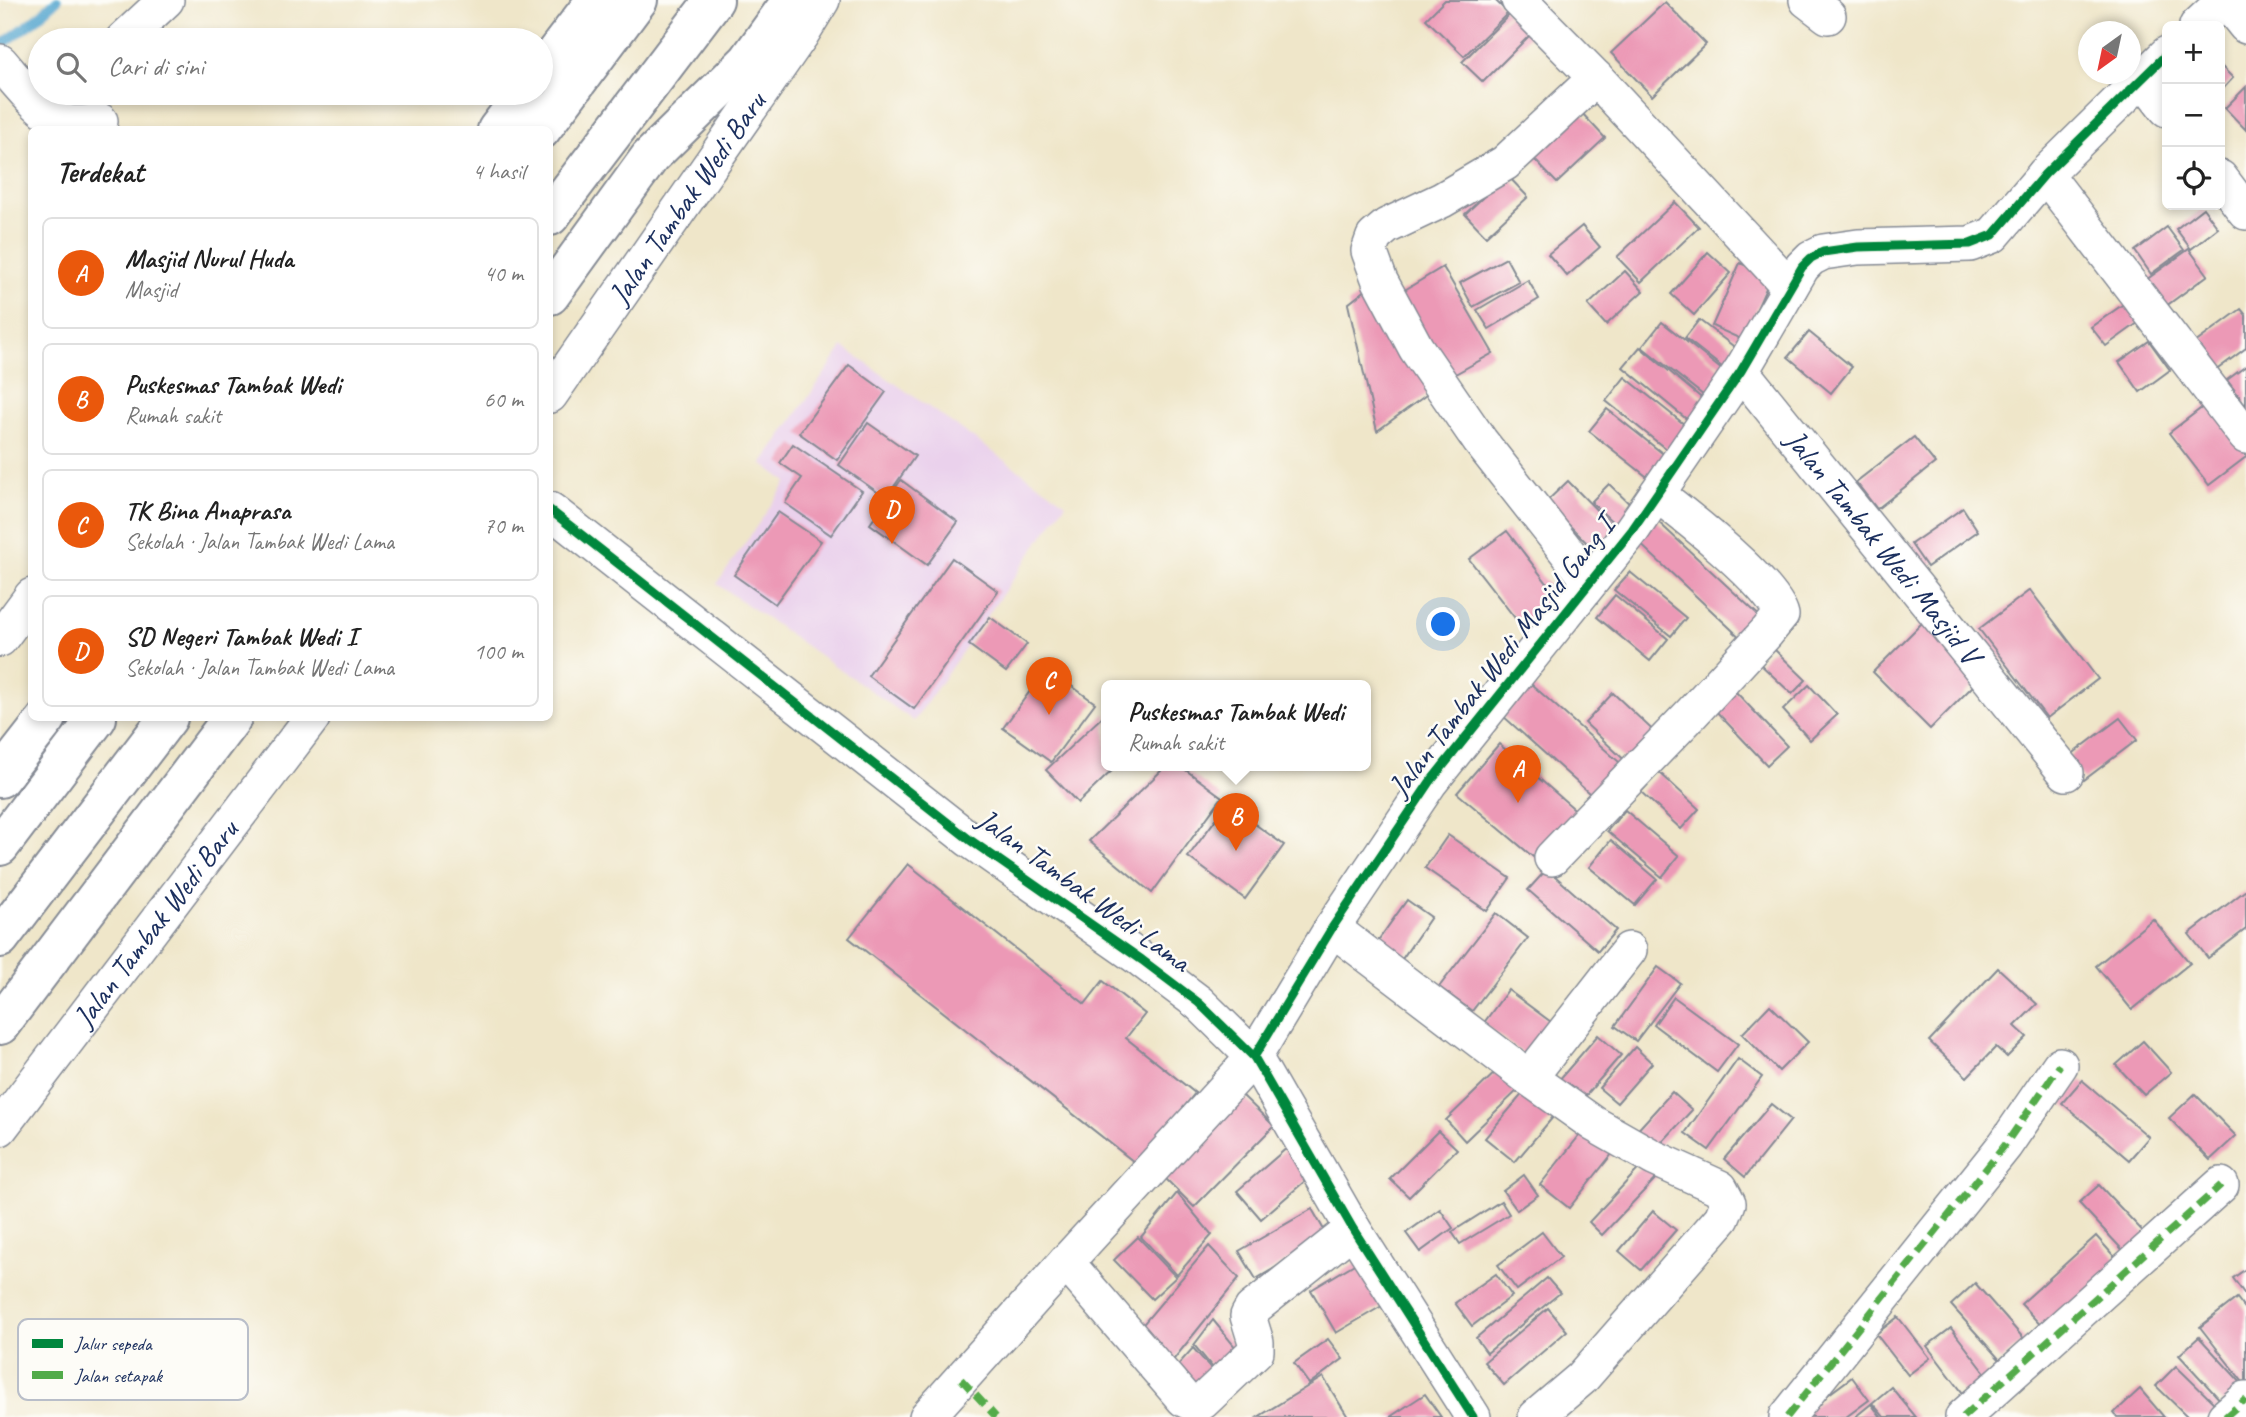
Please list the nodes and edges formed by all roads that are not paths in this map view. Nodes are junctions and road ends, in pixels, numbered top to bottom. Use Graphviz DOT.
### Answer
graph roads {
  1 [pos="166,0"];
  2 [pos="596,0"];
  3 [pos="638,0"];
  4 [pos="714,0"];
  5 [pos="792,0"];
  6 [pos="822,0"];
  7 [pos="2225,0"];
  8 [pos="1540,8"];
  9 [pos="2202,21"];
  10 [pos="2246,26"];
  11 [pos="136,28"];
  12 [pos="553,56"];
  13 [pos="2162,59"];
  14 [pos="10,73"];
  15 [pos="1596,78"];
  16 [pos="2143,78"];
  17 [pos="28,93"];
  18 [pos="2162,103"];
  19 [pos="39,105"];
  20 [pos="516,105"];
  21 [pos="100,115"];
  22 [pos="500,126"];
  23 [pos="544,126"];
  24 [pos="2045,174"];
  25 [pos="2225,185"];
  26 [pos="553,212"];
  27 [pos="2246,212"];
  28 [pos="1790,288"];
  29 [pos="553,291"];
  30 [pos="1741,371"];
  31 [pos="553,391"];
  32 [pos="2246,436"];
  33 [pos="1657,494"];
  34 [pos="553,512"];
  35 [pos="1590,581"];
  36 [pos="28,601"];
  37 [pos="0,639"];
  38 [pos="45,721"];
  39 [pos="95,721"];
  40 [pos="166,721"];
  41 [pos="230,721"];
  42 [pos="310,721"];
  43 [pos="2066,773"];
  44 [pos="0,778"];
  45 [pos="0,846"];
  46 [pos="1552,858"];
  47 [pos="1332,928"];
  48 [pos="0,938"];
  49 [pos="1629,950"];
  50 [pos="0,1025"];
  51 [pos="1254,1057"];
  52 [pos="2060,1065"];
  53 [pos="1529,1079"];
  54 [pos="0,1128"];
  55 [pos="2221,1185"];
  56 [pos="1353,1229"];
  57 [pos="1066,1262"];
  58 [pos="2246,1399"];
  59 [pos="927,1417"];
  60 [pos="1473,1417"];
  61 [pos="1536,1417"];
  62 [pos="1787,1417"];
  63 [pos="1963,1417"];
  64 [pos="2225,1417"];
  1 -- 11 [label="street"];
  2 -- 12 [label="main road"];
  3 -- 23 [label="main road"];
  4 -- 26 [label="main road"];
  5 -- 29 [label="main road"];
  6 -- 31 [label="street, Jalan Tambak Wedi Baru"];
  7 -- 9 [label="street"];
  7 -- 10 [label="street"];
  8 -- 15 [label="street"];
  13 -- 16 [label="street, Jalan Tambak Wedi Masjid Gang I"];
  14 -- 17 [label="street"];
  15 -- 28 [label="street"];
  15 -- 35 [label="street"];
  16 -- 18 [label="street"];
  16 -- 24 [label="street, Jalan Tambak Wedi Masjid Gang I"];
  19 -- 21 [label="street"];
  20 -- 22 [label="main road"];
  24 -- 28 [label="street, Jalan Tambak Wedi Masjid Gang I"];
  24 -- 32 [label="street"];
  25 -- 27 [label="street"];
  28 -- 30 [label="street, Jalan Tambak Wedi Masjid Gang I"];
  30 -- 33 [label="street, Jalan Tambak Wedi Masjid Gang I"];
  30 -- 43 [label="street, Jalan Tambak Wedi Masjid V"];
  33 -- 35 [label="street, Jalan Tambak Wedi Masjid Gang I"];
  33 -- 46 [label="street"];
  34 -- 51 [label="street, Jalan Tambak Wedi Lama"];
  35 -- 47 [label="street, Jalan Tambak Wedi Masjid Gang I"];
  36 -- 37 [label="street"];
  38 -- 44 [label="main road"];
  39 -- 45 [label="main road"];
  40 -- 48 [label="main road"];
  41 -- 50 [label="main road"];
  42 -- 54 [label="street, Jalan Tambak Wedi Baru"];
  47 -- 51 [label="street, Jalan Tambak Wedi Masjid Gang I"];
  47 -- 53 [label="street"];
  49 -- 53 [label="street"];
  51 -- 56 [label="street, Jalan Tambak Wedi Lama"];
  51 -- 57 [label="street, Jalan Tambak Wedi Masjid Gang I"];
  52 -- 62 [label="street"];
  53 -- 61 [label="street"];
  55 -- 63 [label="street"];
  56 -- 57 [label="street"];
  56 -- 60 [label="street, Jalan Tambak Wedi Lama"];
  57 -- 59 [label="street, Jalan Tambak Wedi Masjid Gang I"];
  58 -- 64 [label="street"];
}
